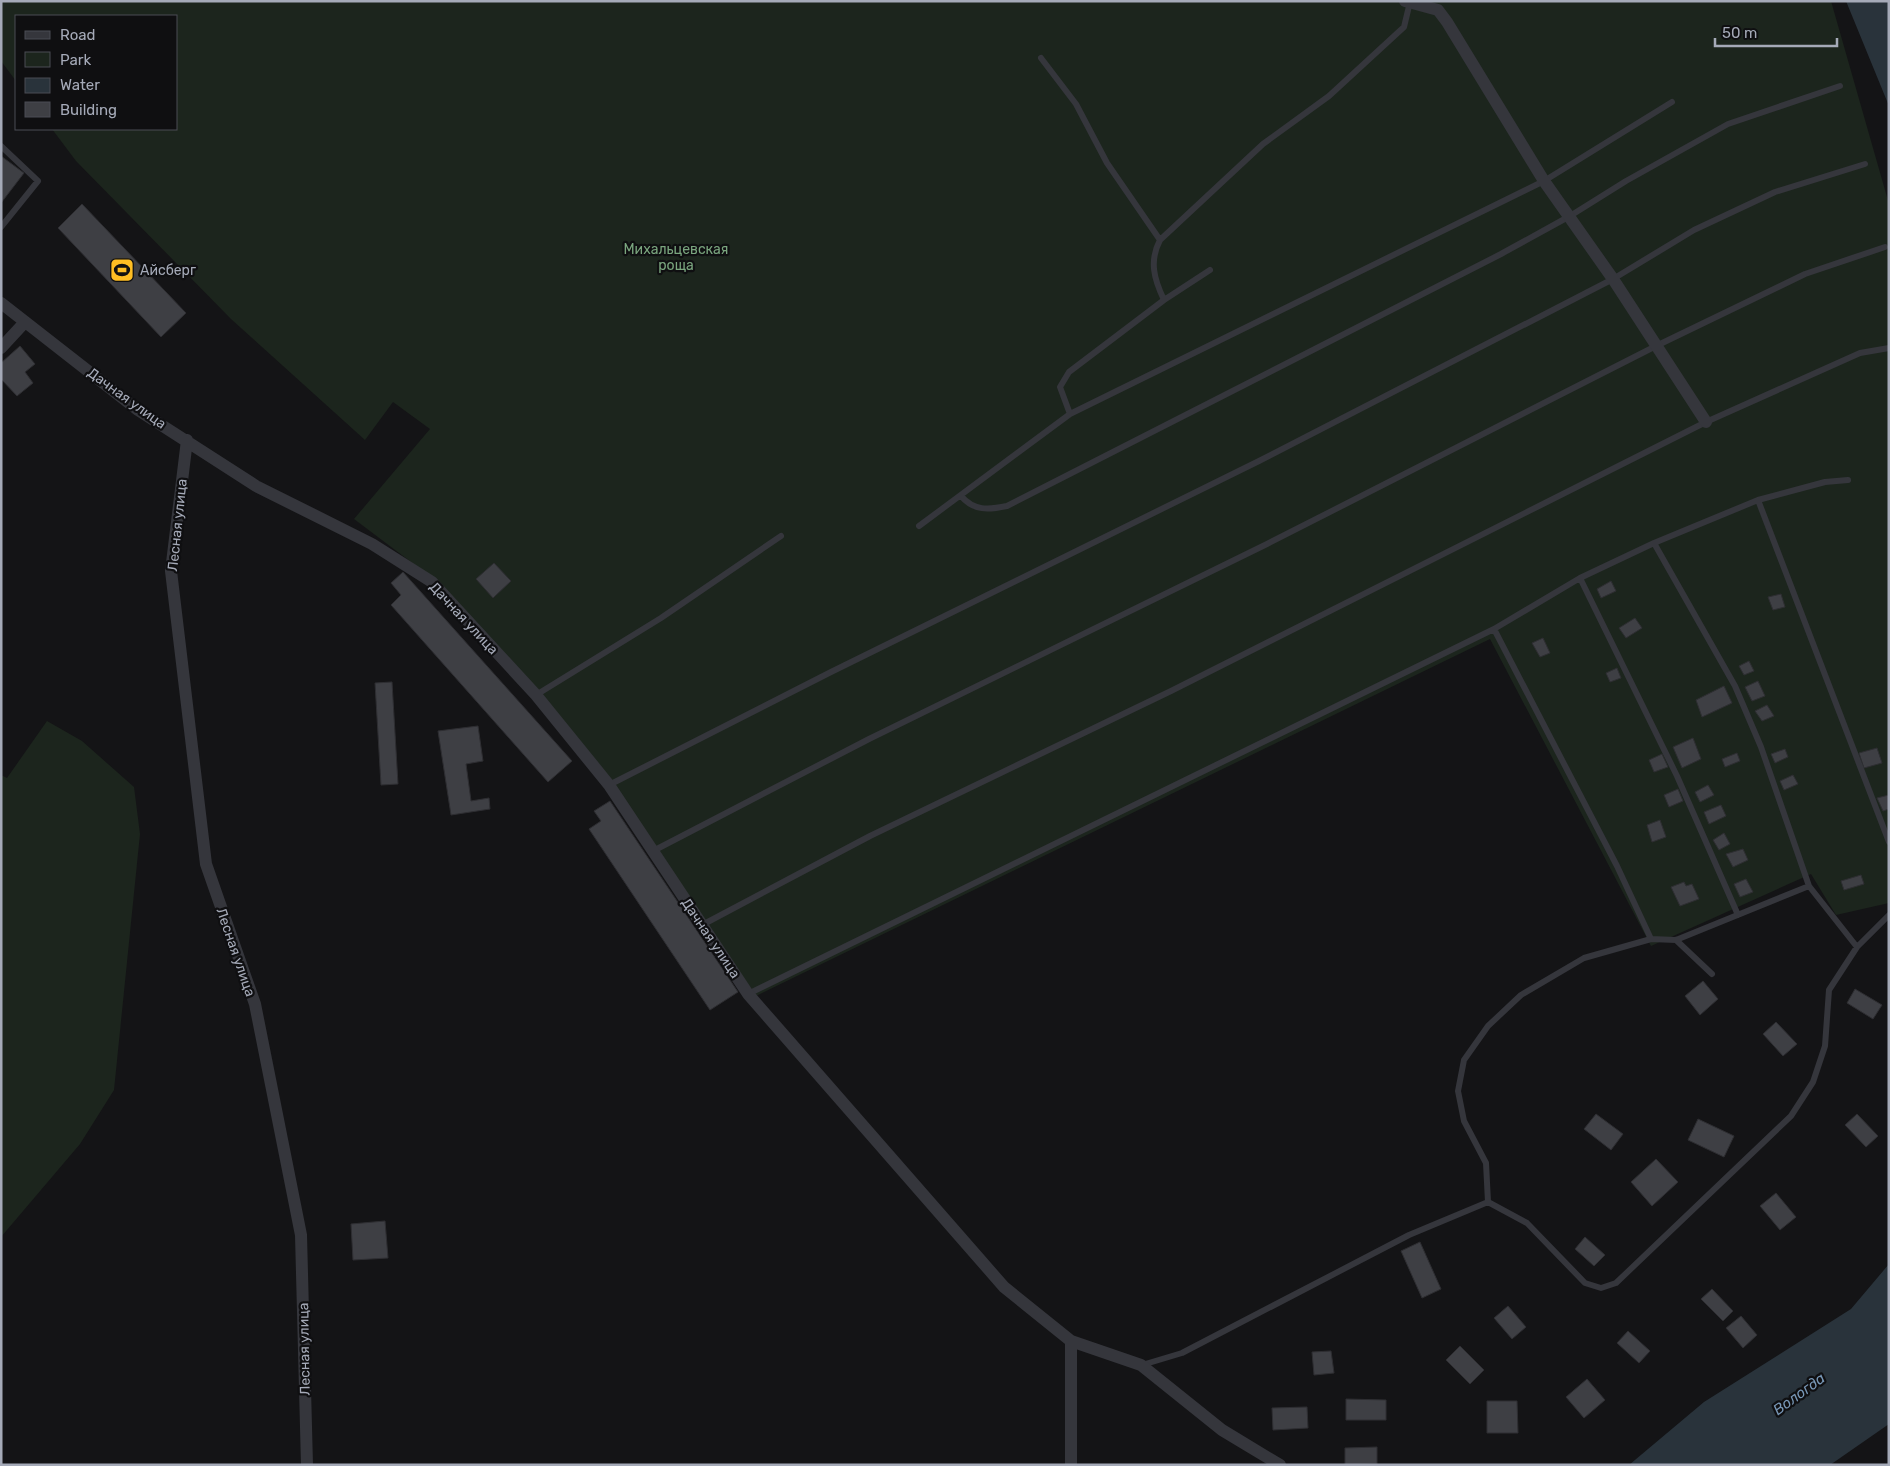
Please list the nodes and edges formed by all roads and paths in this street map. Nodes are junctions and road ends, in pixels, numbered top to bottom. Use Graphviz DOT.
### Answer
graph roads {
  1 [pos="1409,2"];
  2 [pos="1041,58"];
  3 [pos="1840,86"];
  4 [pos="1672,102"];
  5 [pos="1,146"];
  6 [pos="1865,164"];
  7 [pos="1544,181"];
  8 [pos="1570,216"];
  9 [pos="1,226"];
  10 [pos="1160,240"];
  11 [pos="1885,247"];
  12 [pos="1210,270"];
  13 [pos="1613,279"];
  14 [pos="1164,300"];
  15 [pos="1,303"];
  16 [pos="25,322"];
  17 [pos="1656,346"];
  18 [pos="1,348"];
  19 [pos="1889,348"];
  20 [pos="1070,414"];
  21 [pos="1706,422"];
  22 [pos="188,440"];
  23 [pos="1848,480"];
  24 [pos="961,496"];
  25 [pos="1758,500"];
  26 [pos="919,526"];
  27 [pos="781,536"];
  28 [pos="1654,543"];
  29 [pos="1580,578"];
  30 [pos="1494,630"];
  31 [pos="536,695"];
  32 [pos="609,785"];
  33 [pos="1889,842"];
  34 [pos="653,851"];
  35 [pos="1810,886"];
  36 [pos="1738,915"];
  37 [pos="1889,916"];
  38 [pos="702,925"];
  39 [pos="1651,939"];
  40 [pos="1676,940"];
  41 [pos="1857,947"];
  42 [pos="1712,974"];
  43 [pos="748,994"];
  44 [pos="1488,1202"];
  45 [pos="1071,1341"];
  46 [pos="1141,1365"];
  47 [pos="307,1465"];
  48 [pos="1070,1465"];
  49 [pos="1280,1465"];
  1 -- 7 [label="street"];
  1 -- 10 [label="lane"];
  2 -- 10 [label="lane"];
  3 -- 8 [label="lane"];
  4 -- 7 [label="lane"];
  5 -- 9 [label="lane"];
  6 -- 13 [label="lane"];
  7 -- 8 [label="street"];
  7 -- 20 [label="lane"];
  8 -- 13 [label="street"];
  8 -- 24 [label="lane"];
  10 -- 14 [label="lane"];
  11 -- 17 [label="lane"];
  12 -- 14 [label="lane"];
  13 -- 17 [label="street"];
  13 -- 32 [label="lane"];
  14 -- 20 [label="lane"];
  15 -- 16 [label="street, Дачная улица"];
  16 -- 18 [label="street"];
  16 -- 22 [label="street, Дачная улица"];
  17 -- 21 [label="street"];
  17 -- 34 [label="lane"];
  19 -- 21 [label="lane"];
  20 -- 24 [label="lane"];
  21 -- 38 [label="lane"];
  22 -- 31 [label="street, Дачная улица"];
  22 -- 47 [label="street, Лесная улица"];
  23 -- 25 [label="lane"];
  24 -- 26 [label="lane"];
  25 -- 28 [label="lane"];
  25 -- 33 [label="lane"];
  27 -- 31 [label="lane"];
  28 -- 29 [label="lane"];
  28 -- 35 [label="lane"];
  29 -- 30 [label="lane"];
  29 -- 36 [label="lane"];
  30 -- 39 [label="lane"];
  30 -- 43 [label="lane"];
  31 -- 32 [label="street, Дачная улица"];
  32 -- 34 [label="street, Дачная улица"];
  34 -- 38 [label="street, Дачная улица"];
  35 -- 36 [label="lane"];
  35 -- 41 [label="lane"];
  36 -- 40 [label="lane"];
  37 -- 41 [label="lane"];
  38 -- 43 [label="street, Дачная улица"];
  39 -- 40 [label="lane"];
  39 -- 44 [label="lane"];
  40 -- 42 [label="lane"];
  41 -- 44 [label="lane"];
  43 -- 45 [label="street, Дачная улица"];
  44 -- 46 [label="lane"];
  45 -- 46 [label="street, Дачная улица"];
  45 -- 48 [label="street"];
  46 -- 49 [label="street, Дачная улица"];
}
